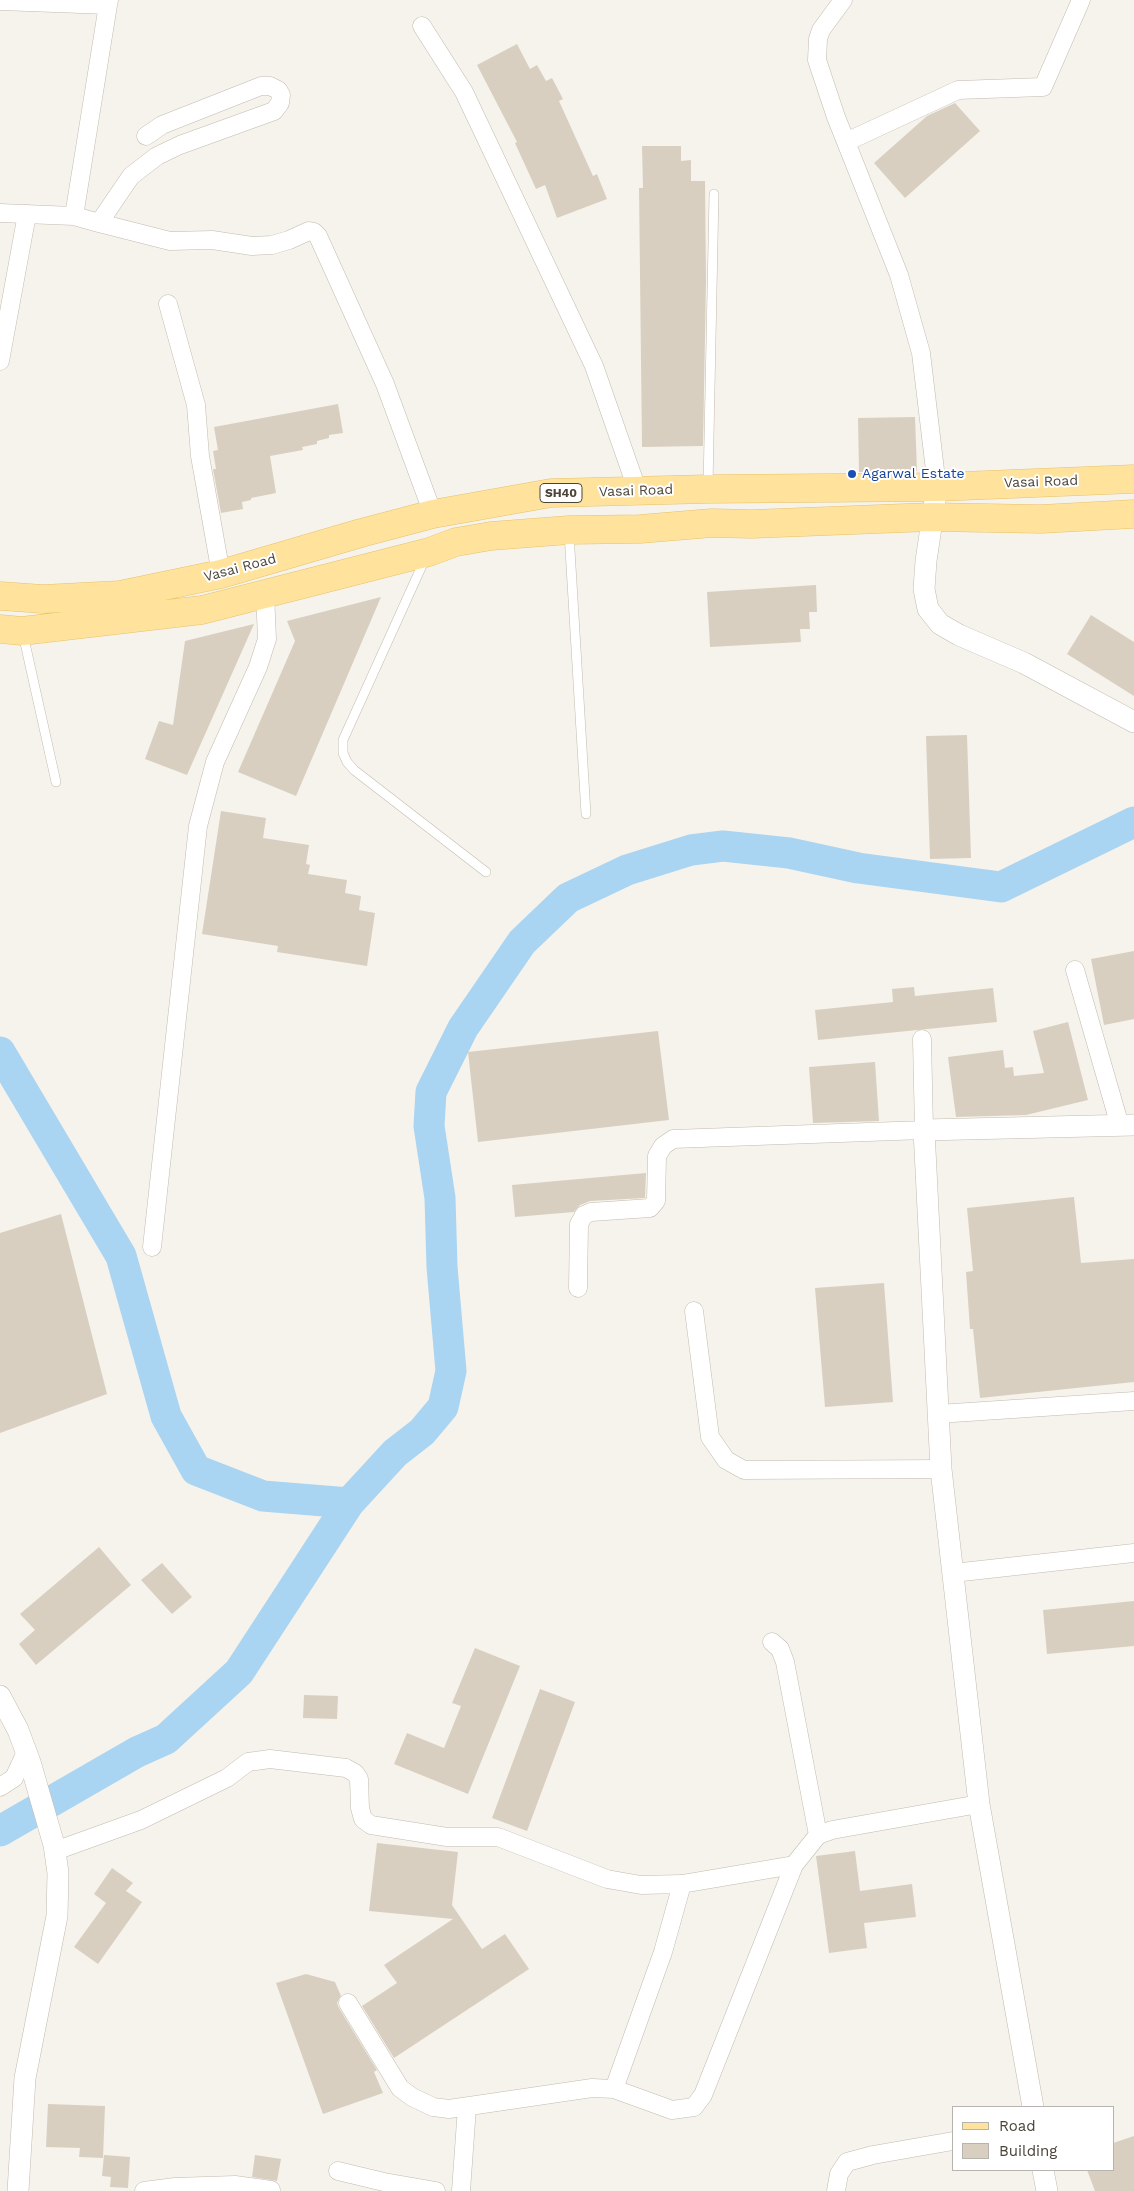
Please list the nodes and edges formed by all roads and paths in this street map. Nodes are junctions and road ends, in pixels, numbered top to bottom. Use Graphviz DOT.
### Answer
graph roads {
  1 [pos="843,0"];
  2 [pos="1081,0"];
  3 [pos="0,1"];
  4 [pos="109,3"];
  5 [pos="422,26"];
  6 [pos="146,136"];
  7 [pos="846,142"];
  8 [pos="714,194"];
  9 [pos="0,213"];
  10 [pos="27,214"];
  11 [pos="74,216"];
  12 [pos="99,223"];
  13 [pos="168,304"];
  14 [pos="0,361"];
  15 [pos="1134,479"];
  16 [pos="936,487"];
  17 [pos="708,489"];
  18 [pos="638,492"];
  19 [pos="433,514"];
  20 [pos="1134,514"];
  21 [pos="932,517"];
  22 [pos="569,530"];
  23 [pos="429,552"];
  24 [pos="221,574"];
  25 [pos="265,593"];
  26 [pos="0,596"];
  27 [pos="11,630"];
  28 [pos="1134,722"];
  29 [pos="56,782"];
  30 [pos="586,814"];
  31 [pos="486,872"];
  32 [pos="1075,970"];
  33 [pos="922,1039"];
  34 [pos="1127,1125"];
  35 [pos="924,1130"];
  36 [pos="152,1247"];
  37 [pos="578,1288"];
  38 [pos="694,1311"];
  39 [pos="1134,1401"];
  40 [pos="938,1414"];
  41 [pos="941,1469"];
  42 [pos="1134,1553"];
  43 [pos="953,1573"];
  44 [pos="772,1642"];
  45 [pos="1,1699"];
  46 [pos="28,1757"];
  47 [pos="0,1787"];
  48 [pos="979,1804"];
  49 [pos="818,1835"];
  50 [pos="54,1848"];
  51 [pos="794,1865"];
  52 [pos="682,1884"];
  53 [pos="348,2004"];
  54 [pos="614,2089"];
  55 [pos="1034,2106"];
  56 [pos="467,2107"];
  57 [pos="952,2142"];
  58 [pos="338,2171"];
  59 [pos="1043,2171"];
  60 [pos="235,2188"];
  61 [pos="271,2190"];
  62 [pos="18,2191"];
  63 [pos="144,2191"];
  64 [pos="436,2191"];
  65 [pos="461,2191"];
  66 [pos="836,2191"];
  67 [pos="1047,2191"];
  1 -- 7 [label="street"];
  2 -- 7 [label="street"];
  3 -- 4 [label="street"];
  4 -- 11 [label="street"];
  5 -- 18 [label="street"];
  6 -- 12 [label="street"];
  7 -- 16 [label="street"];
  8 -- 17 [label="lane"];
  9 -- 10 [label="street"];
  10 -- 11 [label="street"];
  10 -- 14 [label="street"];
  11 -- 12 [label="street"];
  12 -- 19 [label="street"];
  13 -- 24 [label="street"];
  15 -- 16 [label="main road, Vasai Road / SH40"];
  16 -- 17 [label="main road, Vasai Road / SH40"];
  16 -- 21 [label="street"];
  17 -- 18 [label="main road, Vasai Road / SH40"];
  18 -- 19 [label="main road, Vasai Road / SH40"];
  19 -- 24 [label="main road, Vasai Road / SH40"];
  20 -- 21 [label="main road"];
  21 -- 22 [label="main road"];
  21 -- 28 [label="street"];
  22 -- 23 [label="main road"];
  22 -- 30 [label="lane"];
  23 -- 25 [label="main road"];
  23 -- 31 [label="lane"];
  24 -- 26 [label="main road, Vasai Road / SH40"];
  25 -- 27 [label="main road"];
  25 -- 36 [label="street"];
  27 -- 29 [label="lane"];
  32 -- 34 [label="street"];
  33 -- 35 [label="street"];
  34 -- 35 [label="street"];
  35 -- 37 [label="street"];
  35 -- 40 [label="street"];
  38 -- 41 [label="street"];
  39 -- 40 [label="street"];
  40 -- 41 [label="street"];
  41 -- 43 [label="street"];
  42 -- 43 [label="street"];
  43 -- 48 [label="street"];
  44 -- 49 [label="street"];
  45 -- 46 [label="street"];
  46 -- 47 [label="street"];
  46 -- 50 [label="street"];
  48 -- 49 [label="street"];
  48 -- 55 [label="street"];
  49 -- 51 [label="street"];
  50 -- 52 [label="street"];
  50 -- 62 [label="street"];
  51 -- 52 [label="street"];
  51 -- 54 [label="street"];
  52 -- 54 [label="street"];
  53 -- 56 [label="street"];
  54 -- 56 [label="street"];
  56 -- 65 [label="street"];
  57 -- 66 [label="street"];
  58 -- 64 [label="street"];
  59 -- 67 [label="street"];
  60 -- 61 [label="street"];
  60 -- 63 [label="street"];
}
